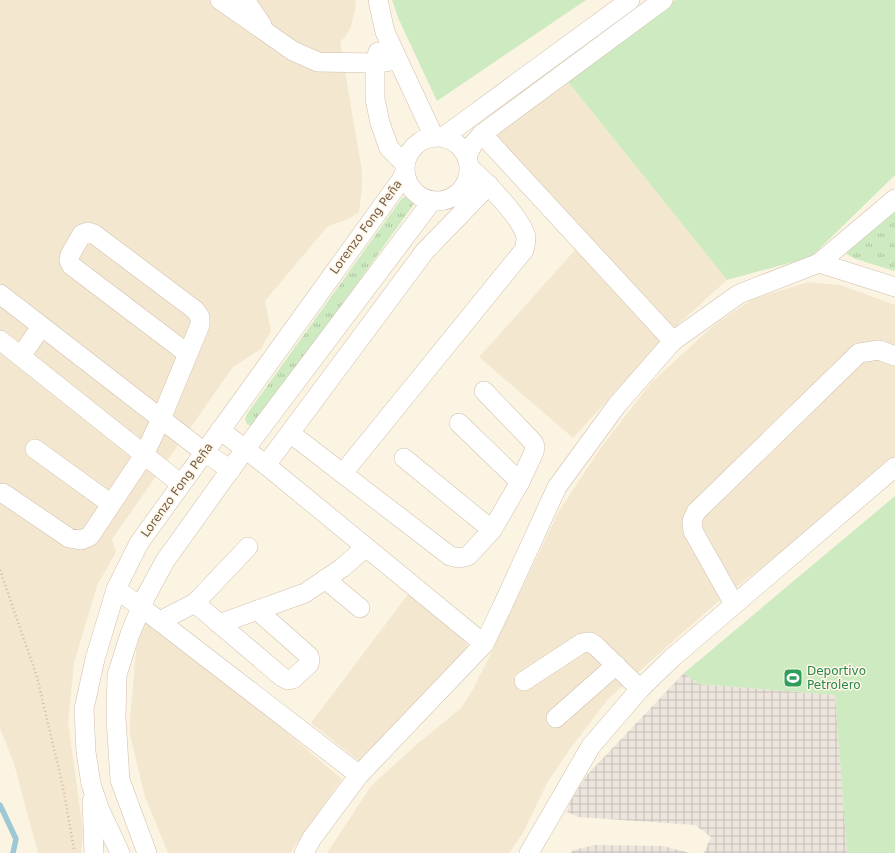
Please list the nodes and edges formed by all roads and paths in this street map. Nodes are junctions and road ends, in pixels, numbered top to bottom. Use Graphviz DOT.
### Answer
graph roads {
  1 [pos="220,0"];
  2 [pos="245,0"];
  3 [pos="378,0"];
  4 [pos="630,0"];
  5 [pos="663,0"];
  6 [pos="267,32"];
  7 [pos="385,32"];
  8 [pos="398,60"];
  9 [pos="375,63"];
  10 [pos="482,134"];
  11 [pos="438,137"];
  12 [pos="469,162"];
  13 [pos="405,168"];
  14 [pos="489,185"];
  15 [pos="895,199"];
  16 [pos="432,201"];
  17 [pos="819,263"];
  18 [pos="895,287"];
  19 [pos="0,294"];
  20 [pos="41,327"];
  21 [pos="0,340"];
  22 [pos="673,340"];
  23 [pos="188,354"];
  24 [pos="21,356"];
  25 [pos="895,356"];
  26 [pos="484,391"];
  27 [pos="161,419"];
  28 [pos="459,423"];
  29 [pos="220,430"];
  30 [pos="290,433"];
  31 [pos="246,448"];
  32 [pos="35,449"];
  33 [pos="204,452"];
  34 [pos="144,455"];
  35 [pos="404,458"];
  36 [pos="266,465"];
  37 [pos="895,467"];
  38 [pos="230,470"];
  39 [pos="343,473"];
  40 [pos="520,482"];
  41 [pos="181,484"];
  42 [pos="3,493"];
  43 [pos="111,504"];
  44 [pos="492,530"];
  45 [pos="248,547"];
  46 [pos="366,547"];
  47 [pos="0,570"];
  48 [pos="326,580"];
  49 [pos="116,589"];
  50 [pos="195,603"];
  51 [pos="734,604"];
  52 [pos="141,607"];
  53 [pos="360,608"];
  54 [pos="257,610"];
  55 [pos="160,621"];
  56 [pos="219,624"];
  57 [pos="484,644"];
  58 [pos="616,665"];
  59 [pos="524,681"];
  60 [pos="640,689"];
  61 [pos="556,718"];
  62 [pos="359,775"];
  63 [pos="91,784"];
  64 [pos="75,853"];
  65 [pos="94,853"];
  66 [pos="120,853"];
  67 [pos="147,853"];
  68 [pos="304,853"];
  69 [pos="529,853"];
  1 -- 6 [label="street"];
  2 -- 6 [label="street"];
  3 -- 7 [label="street"];
  4 -- 11 [label="street"];
  5 -- 10 [label="street"];
  6 -- 9 [label="street"];
  7 -- 8 [label="street"];
  7 -- 9 [label="street"];
  8 -- 9 [label="street"];
  8 -- 11 [label="street"];
  9 -- 13 [label="street"];
  10 -- 12 [label="street"];
  10 -- 22 [label="street"];
  11 -- 12 [label="street"];
  11 -- 13 [label="street"];
  12 -- 14 [label="street"];
  12 -- 16 [label="street"];
  13 -- 16 [label="street"];
  13 -- 29 [label="street, Lorenzo Fong Peña"];
  14 -- 30 [label="street"];
  14 -- 39 [label="street"];
  15 -- 17 [label="street"];
  16 -- 31 [label="street"];
  17 -- 18 [label="street"];
  17 -- 22 [label="street"];
  19 -- 20 [label="street"];
  20 -- 24 [label="street"];
  20 -- 27 [label="street"];
  21 -- 24 [label="street"];
  22 -- 57 [label="street"];
  23 -- 23 [label="street"];
  23 -- 27 [label="street"];
  24 -- 34 [label="street"];
  25 -- 51 [label="street"];
  26 -- 40 [label="street"];
  27 -- 33 [label="street"];
  27 -- 34 [label="street"];
  28 -- 40 [label="street"];
  29 -- 31 [label="street"];
  29 -- 33 [label="street, Lorenzo Fong Peña"];
  30 -- 36 [label="street"];
  30 -- 39 [label="street"];
  31 -- 36 [label="street"];
  31 -- 38 [label="street"];
  32 -- 43 [label="street"];
  33 -- 38 [label="street"];
  33 -- 41 [label="street, Lorenzo Fong Peña"];
  34 -- 41 [label="street"];
  34 -- 43 [label="street"];
  35 -- 44 [label="street"];
  36 -- 46 [label="street"];
  37 -- 51 [label="street"];
  38 -- 52 [label="street"];
  39 -- 44 [label="street"];
  40 -- 44 [label="street"];
  41 -- 49 [label="street, Lorenzo Fong Peña"];
  42 -- 43 [label="street"];
  45 -- 50 [label="street"];
  46 -- 48 [label="street"];
  46 -- 57 [label="street"];
  47 -- 64 [label="path"];
  48 -- 53 [label="street"];
  48 -- 54 [label="street"];
  49 -- 52 [label="street"];
  49 -- 63 [label="street, Lorenzo Fong Peña"];
  50 -- 55 [label="street"];
  50 -- 56 [label="street"];
  51 -- 60 [label="street"];
  52 -- 55 [label="street"];
  52 -- 67 [label="street"];
  54 -- 56 [label="street"];
  54 -- 56 [label="street"];
  55 -- 62 [label="street"];
  57 -- 62 [label="street"];
  58 -- 59 [label="street"];
  58 -- 60 [label="street"];
  58 -- 61 [label="street"];
  60 -- 69 [label="street"];
  62 -- 68 [label="street"];
  63 -- 65 [label="street"];
  63 -- 66 [label="street, Lorenzo Fong Peña"];
}
